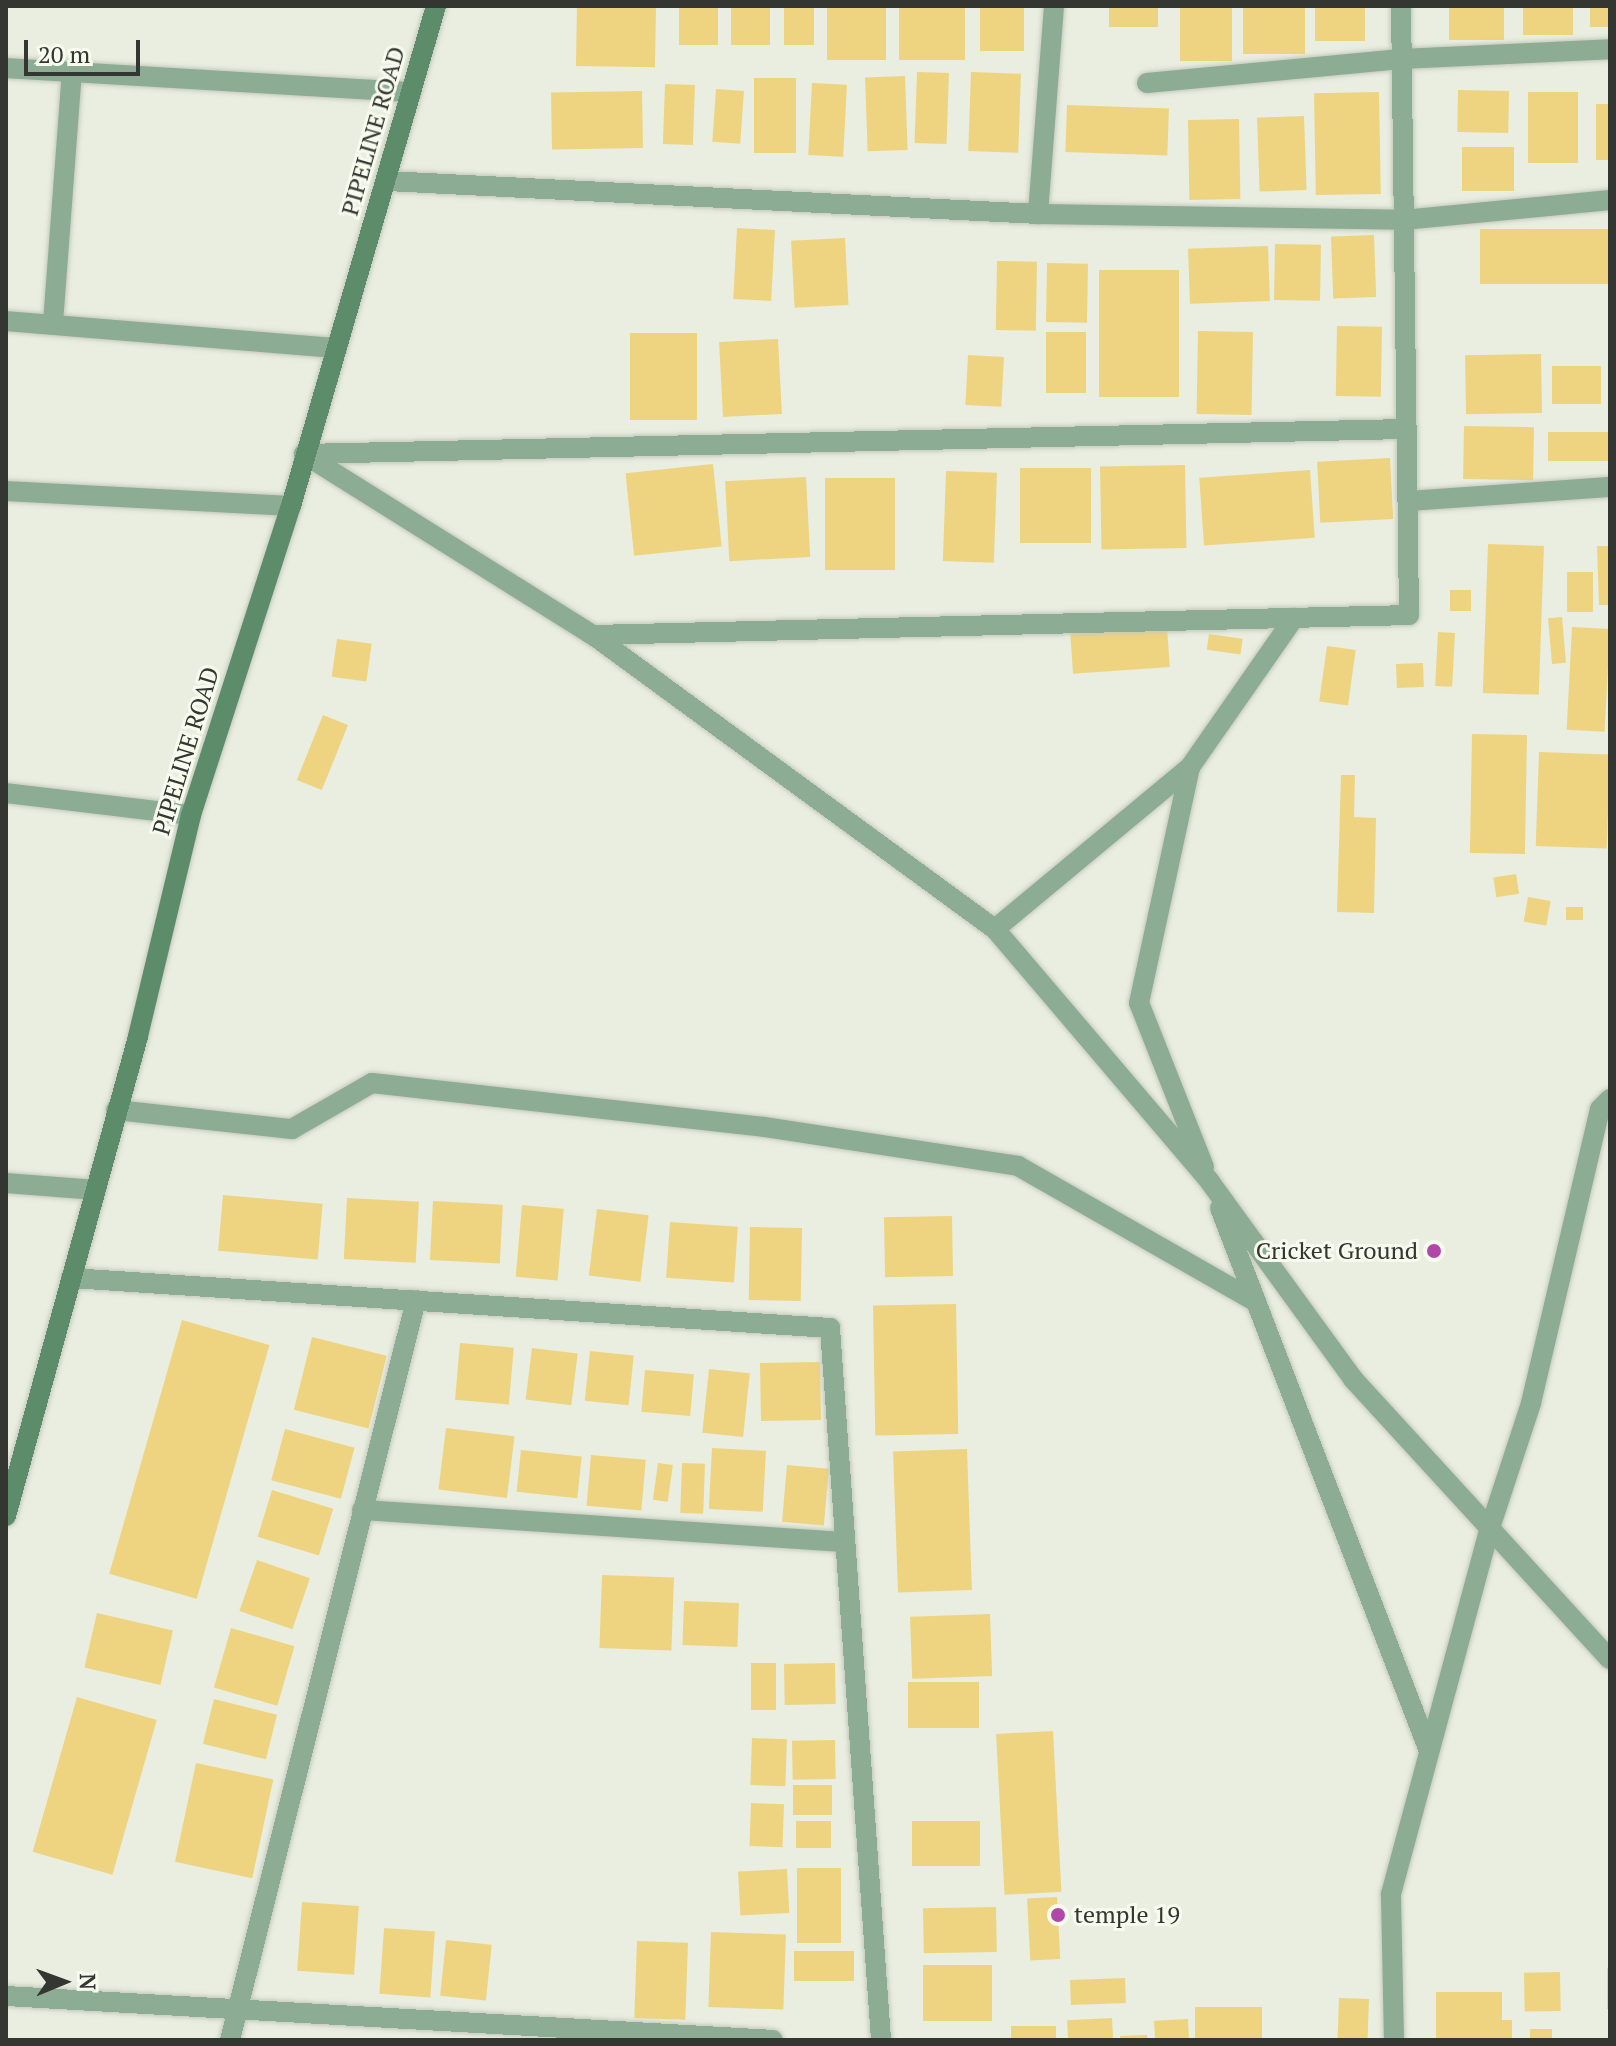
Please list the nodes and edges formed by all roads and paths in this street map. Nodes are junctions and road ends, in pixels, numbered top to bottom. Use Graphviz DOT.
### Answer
graph roads {
  1 [pos="436,6"];
  2 [pos="1054,6"];
  3 [pos="1401,6"];
  4 [pos="1610,49"];
  5 [pos="1401,59"];
  6 [pos="6,68"];
  7 [pos="72,71"];
  8 [pos="1147,83"];
  9 [pos="411,92"];
  10 [pos="387,181"];
  11 [pos="1610,200"];
  12 [pos="1038,214"];
  13 [pos="1403,220"];
  14 [pos="6,321"];
  15 [pos="53,323"];
  16 [pos="337,348"];
  17 [pos="1406,429"];
  18 [pos="304,454"];
  19 [pos="1610,487"];
  20 [pos="6,491"];
  21 [pos="1408,501"];
  22 [pos="291,506"];
  23 [pos="1294,618"];
  24 [pos="593,635"];
  25 [pos="1190,767"];
  26 [pos="6,793"];
  27 [pos="191,815"];
  28 [pos="995,929"];
  29 [pos="1610,1099"];
  30 [pos="116,1110"];
  31 [pos="1210,1182"];
  32 [pos="6,1183"];
  33 [pos="96,1190"];
  34 [pos="71,1278"];
  35 [pos="416,1300"];
  36 [pos="1255,1301"];
  37 [pos="362,1510"];
  38 [pos="6,1516"];
  39 [pos="1490,1528"];
  40 [pos="845,1542"];
  41 [pos="1610,1659"];
  42 [pos="1429,1751"];
  43 [pos="6,1996"];
  44 [pos="235,2006"];
  45 [pos="230,2040"];
  46 [pos="773,2040"];
  47 [pos="881,2040"];
  48 [pos="1394,2040"];
  1 -- 9 [label="main road, PIPELINE ROAD"];
  2 -- 12 [label="street"];
  3 -- 5 [label="street"];
  4 -- 5 [label="street"];
  5 -- 8 [label="street"];
  5 -- 13 [label="street"];
  6 -- 7 [label="street"];
  7 -- 9 [label="street"];
  7 -- 15 [label="street"];
  9 -- 10 [label="main road, PIPELINE ROAD"];
  10 -- 12 [label="street"];
  10 -- 16 [label="main road, PIPELINE ROAD"];
  11 -- 13 [label="street"];
  12 -- 13 [label="street"];
  13 -- 17 [label="street"];
  14 -- 15 [label="street"];
  15 -- 16 [label="street"];
  16 -- 18 [label="main road, PIPELINE ROAD"];
  17 -- 18 [label="street"];
  17 -- 21 [label="street"];
  18 -- 22 [label="main road, PIPELINE ROAD"];
  18 -- 24 [label="street"];
  19 -- 21 [label="street"];
  20 -- 22 [label="street"];
  21 -- 23 [label="street"];
  22 -- 27 [label="main road, PIPELINE ROAD"];
  23 -- 24 [label="street"];
  23 -- 25 [label="street"];
  24 -- 28 [label="street"];
  25 -- 28 [label="street"];
  25 -- 31 [label="street"];
  26 -- 27 [label="street"];
  27 -- 30 [label="main road, PIPELINE ROAD"];
  28 -- 31 [label="street"];
  29 -- 39 [label="street"];
  30 -- 33 [label="main road, PIPELINE ROAD"];
  30 -- 36 [label="street"];
  31 -- 36 [label="street"];
  31 -- 39 [label="street"];
  32 -- 33 [label="street"];
  33 -- 34 [label="main road, PIPELINE ROAD"];
  34 -- 35 [label="street"];
  34 -- 38 [label="main road, PIPELINE ROAD"];
  35 -- 37 [label="street"];
  35 -- 40 [label="street"];
  36 -- 42 [label="street"];
  37 -- 40 [label="street"];
  37 -- 44 [label="street"];
  39 -- 41 [label="street"];
  39 -- 42 [label="street"];
  40 -- 47 [label="street"];
  42 -- 48 [label="street"];
  43 -- 44 [label="street"];
  44 -- 45 [label="street"];
  44 -- 46 [label="street"];
}
